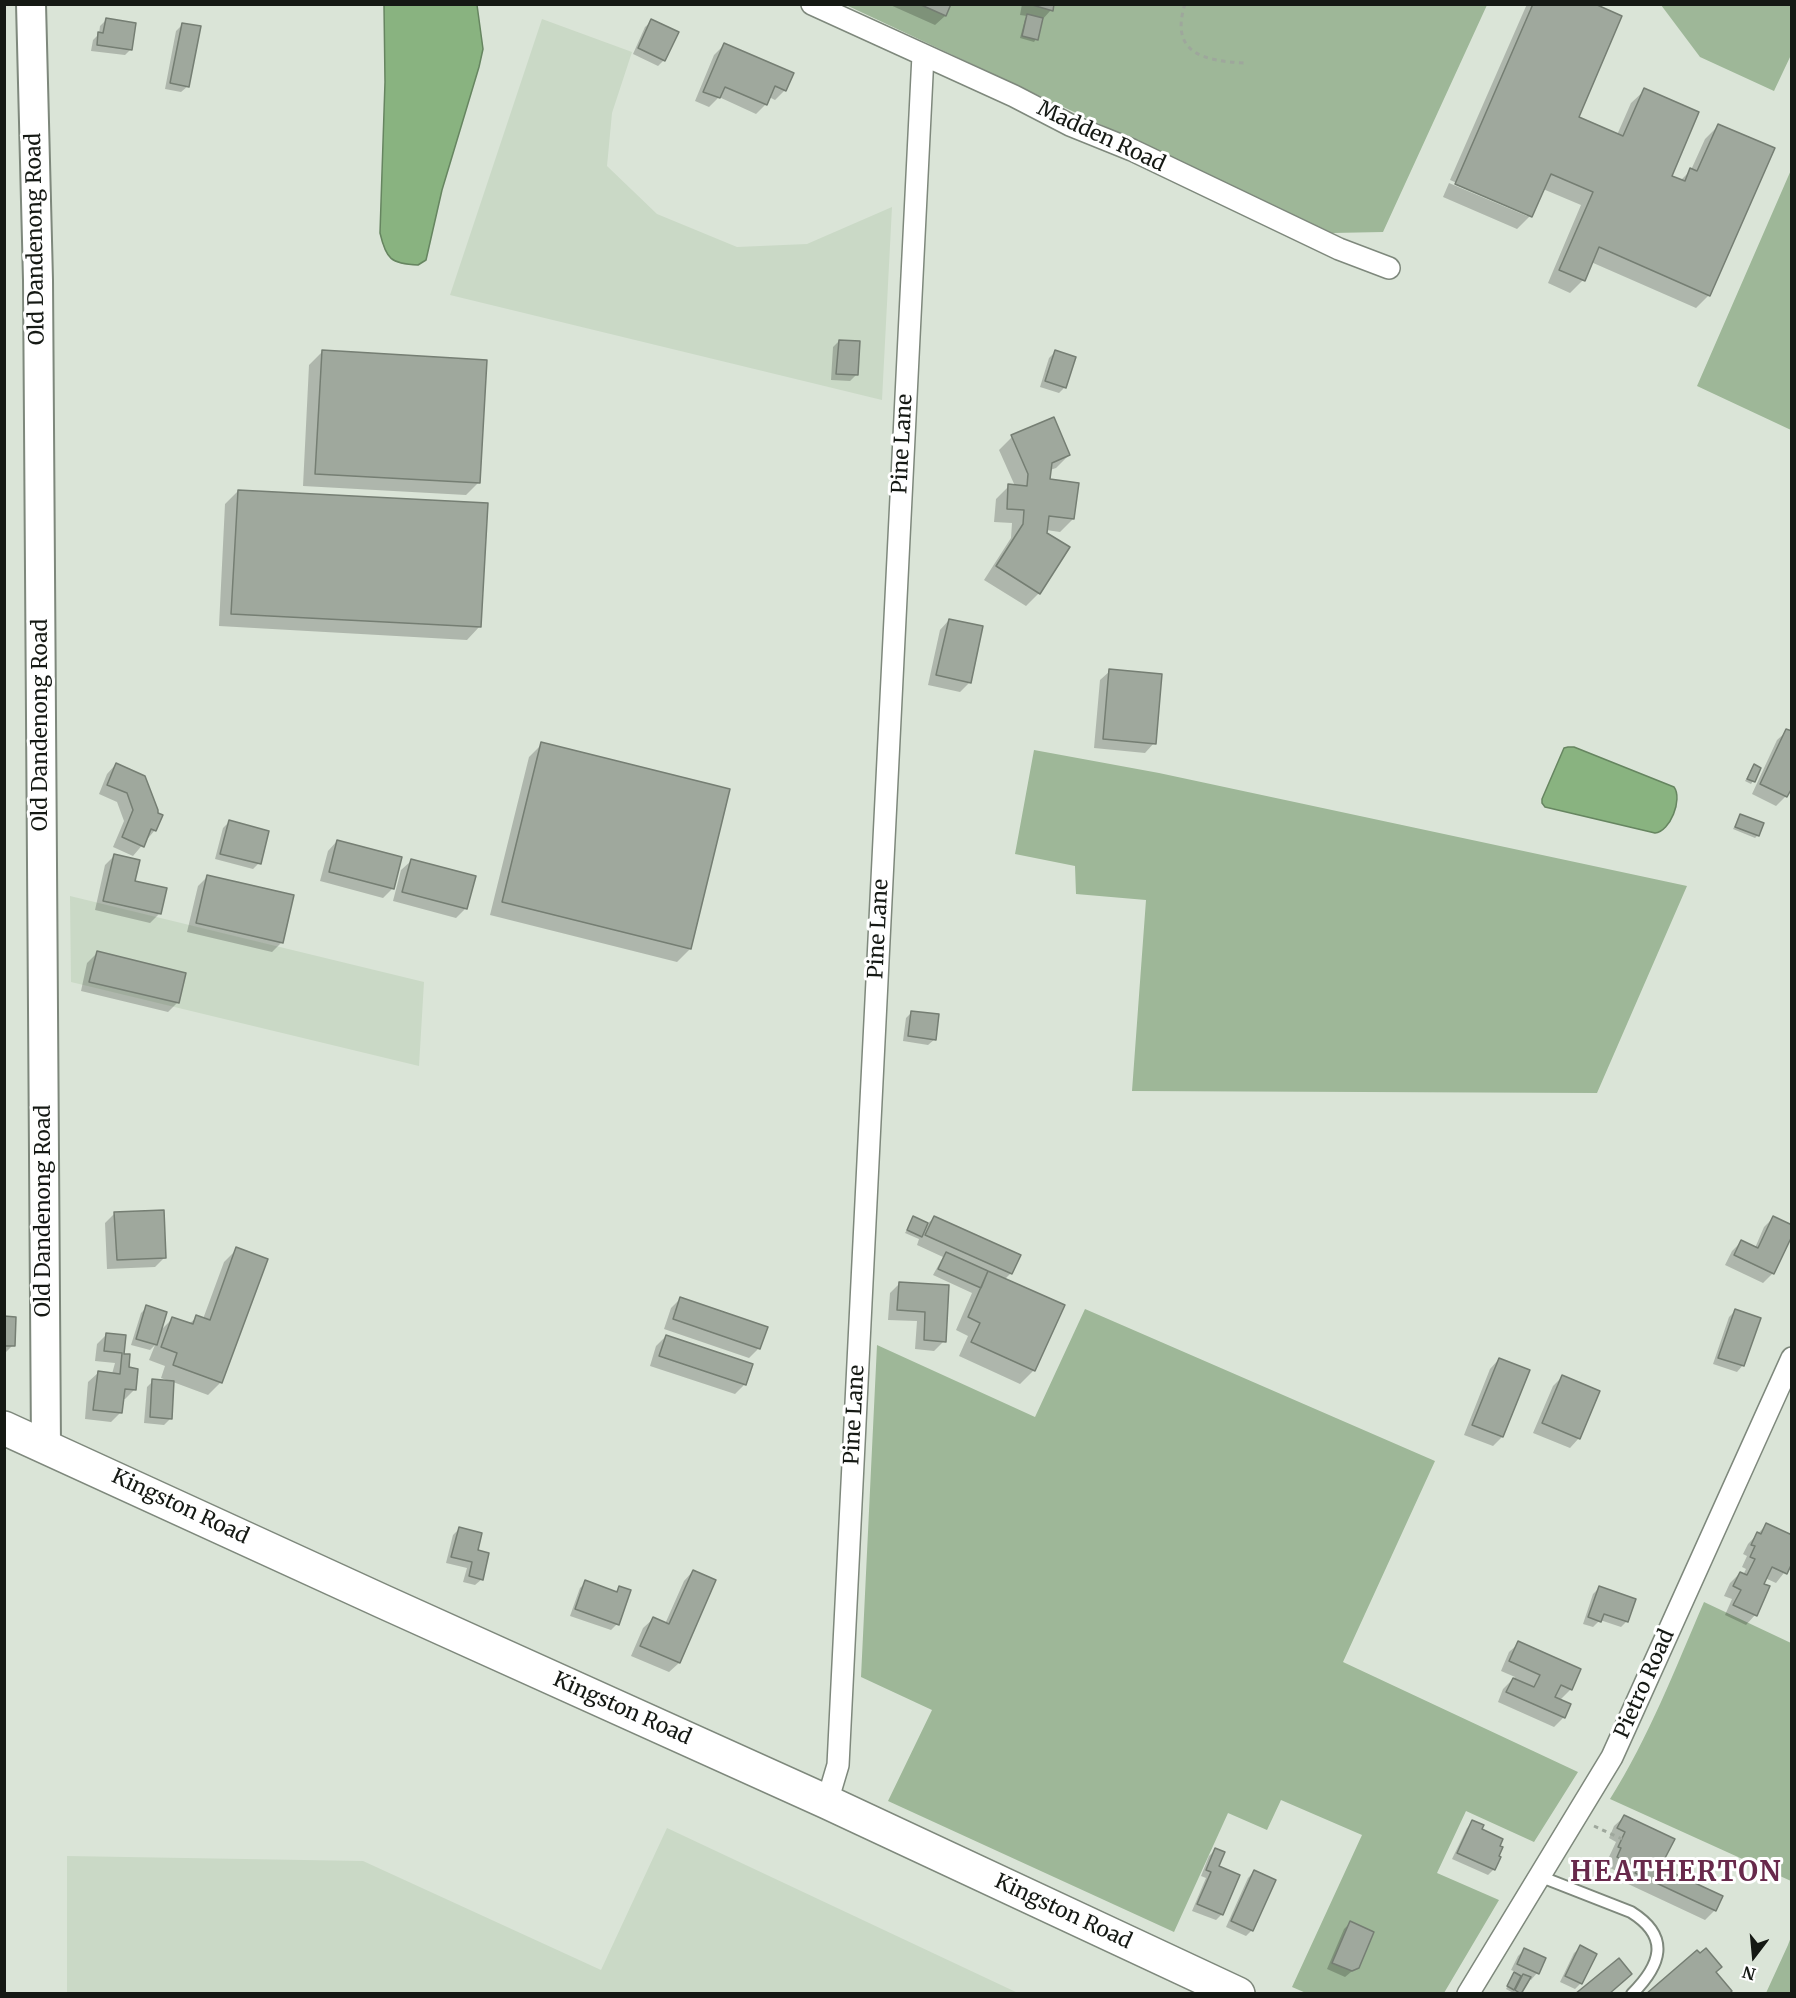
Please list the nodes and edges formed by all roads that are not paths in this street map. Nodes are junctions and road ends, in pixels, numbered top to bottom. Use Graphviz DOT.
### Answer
graph roads {
  1 [pos="31,4"];
  2 [pos="812,4"];
  3 [pos="923,55"];
  4 [pos="1389,268"];
  5 [pos="1791,1358"];
  6 [pos="4,1428"];
  7 [pos="45,1445"];
  8 [pos="827,1802"];
  9 [pos="1539,1876"];
  10 [pos="1238,1994"];
  11 [pos="1468,1994"];
  12 [pos="1632,1994"];
  1 -- 7 [label="main road, Old Dandenong Road"];
  2 -- 3 [label="street, Madden Road"];
  3 -- 4 [label="street, Madden Road"];
  3 -- 8 [label="street, Pine Lane"];
  5 -- 9 [label="street, Pietro Road"];
  6 -- 7 [label="main road, Kingston Road"];
  7 -- 8 [label="main road, Kingston Road"];
  8 -- 10 [label="main road, Kingston Road"];
  9 -- 11 [label="street, Pietro Road"];
  9 -- 12 [label="lane"];
}
